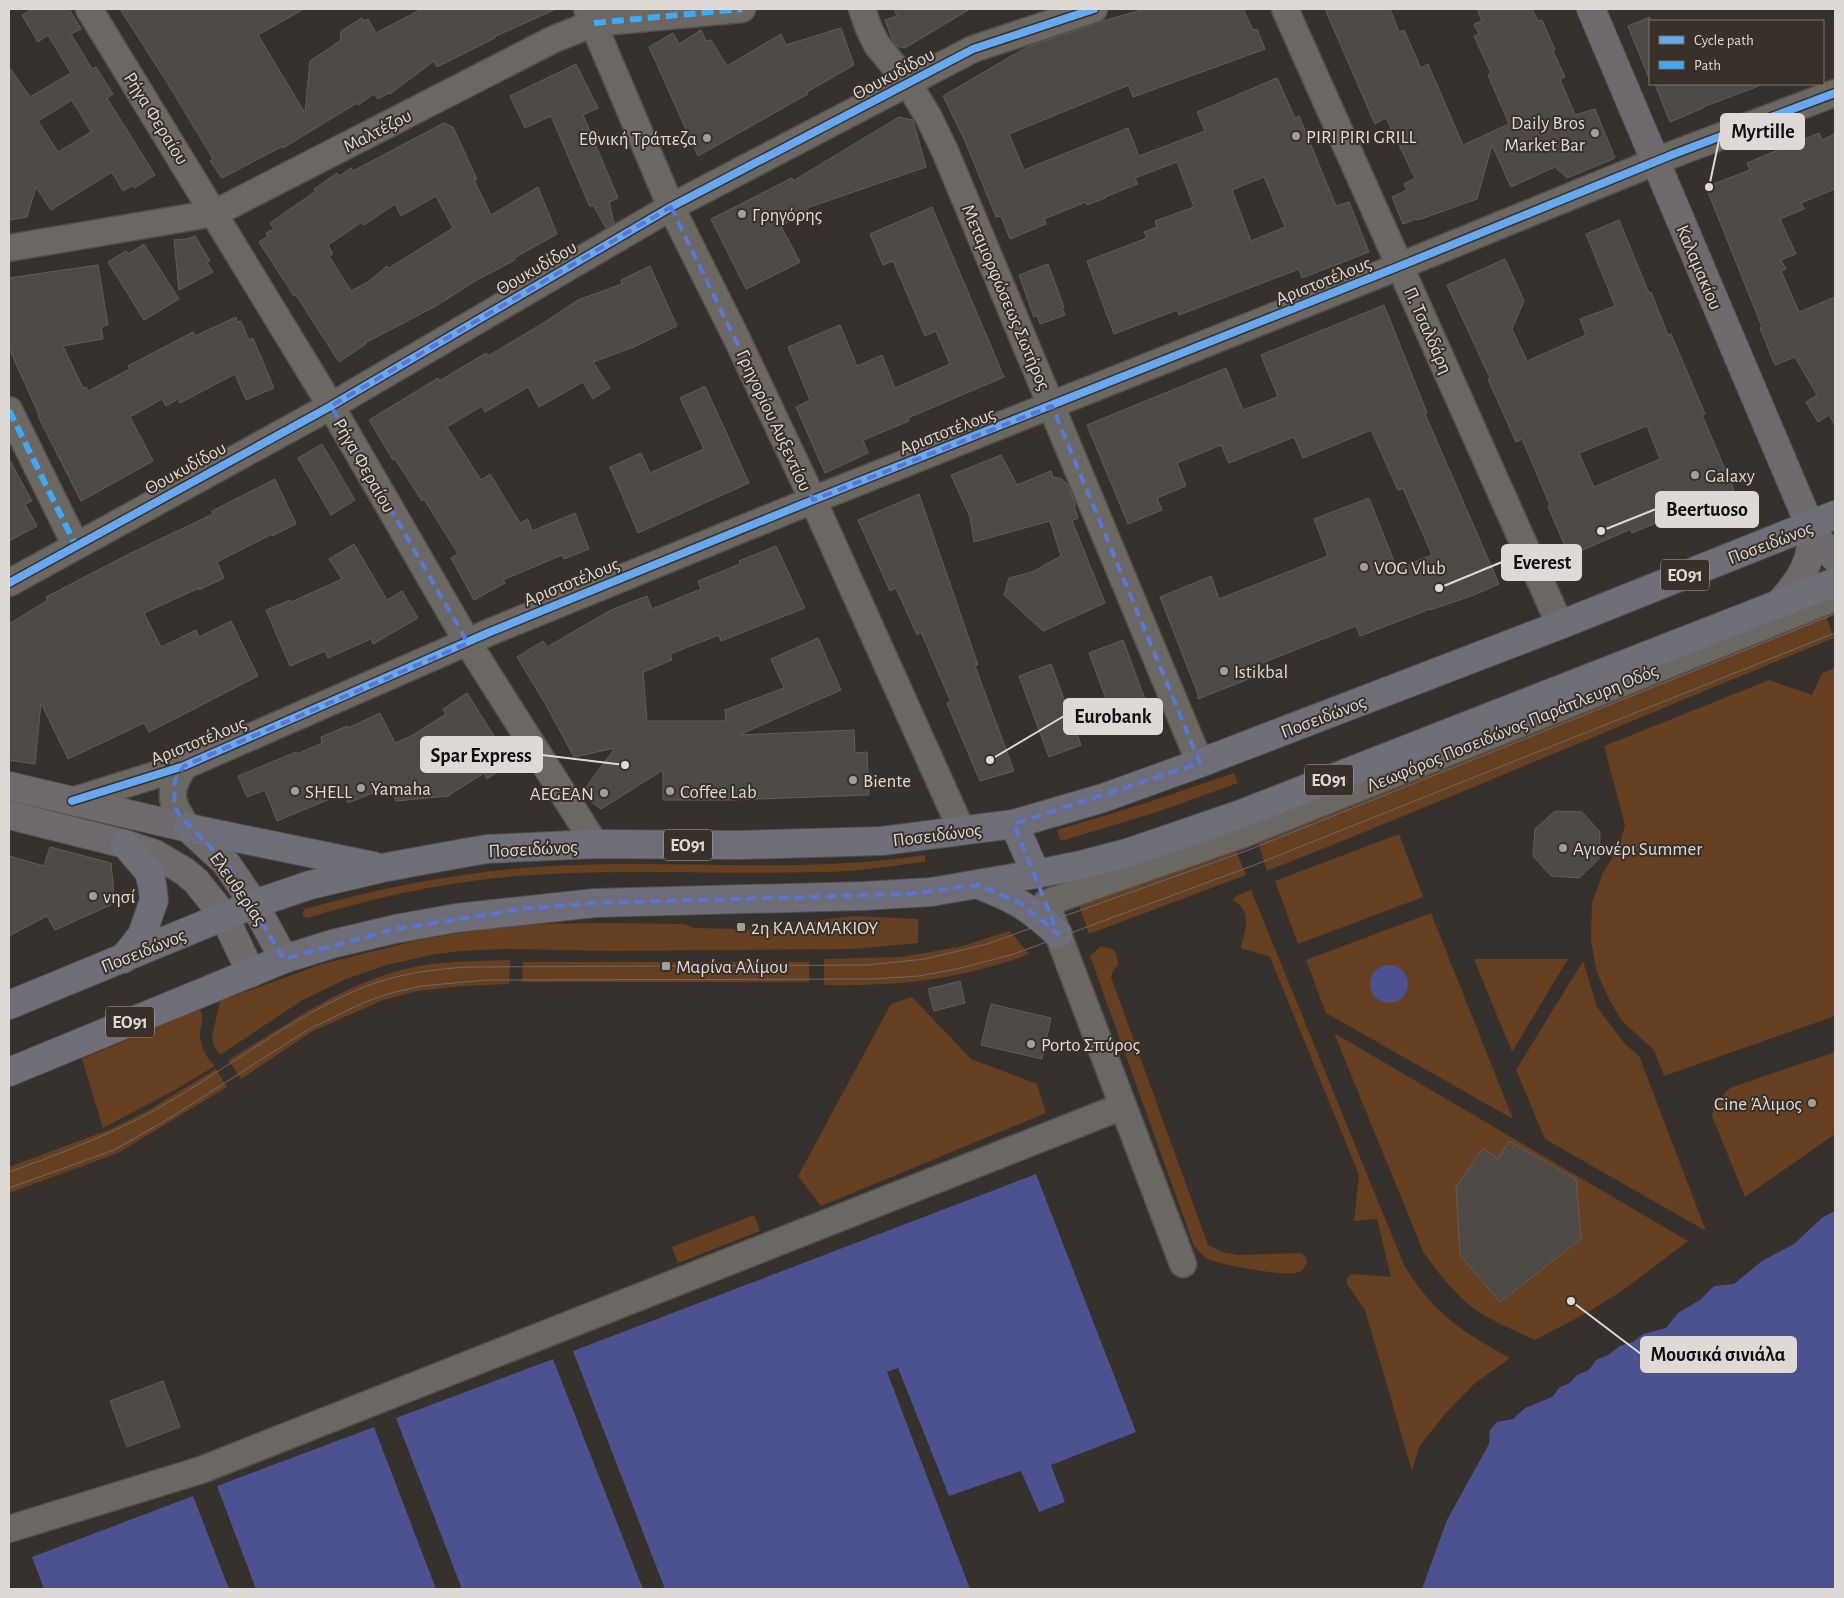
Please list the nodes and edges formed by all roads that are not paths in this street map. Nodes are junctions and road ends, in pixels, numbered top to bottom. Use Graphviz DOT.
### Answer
graph roads {
  1 [pos="89,9"];
  2 [pos="742,9"];
  3 [pos="862,9"];
  4 [pos="1094,9"];
  5 [pos="1285,9"];
  6 [pos="1591,9"];
  7 [pos="591,16"];
  8 [pos="908,83"];
  9 [pos="1835,93"];
  10 [pos="1656,161"];
  11 [pos="671,206"];
  12 [pos="215,213"];
  13 [pos="9,248"];
  14 [pos="1400,266"];
  15 [pos="331,406"];
  16 [pos="1052,406"];
  17 [pos="9,410"];
  18 [pos="813,500"];
  19 [pos="1835,515"];
  20 [pos="1810,526"];
  21 [pos="76,546"];
  22 [pos="1835,558"];
  23 [pos="1835,582"];
  24 [pos="9,583"];
  25 [pos="1835,598"];
  26 [pos="1779,604"];
  27 [pos="1560,625"];
  28 [pos="468,643"];
  29 [pos="1200,763"];
  30 [pos="184,766"];
  31 [pos="9,786"];
  32 [pos="72,801"];
  33 [pos="9,815"];
  34 [pos="1014,824"];
  35 [pos="188,828"];
  36 [pos="962,831"];
  37 [pos="125,844"];
  38 [pos="595,844"];
  39 [pos="382,868"];
  40 [pos="1036,874"];
  41 [pos="979,885"];
  42 [pos="1046,903"];
  43 [pos="254,904"];
  44 [pos="224,916"];
  45 [pos="1058,934"];
  46 [pos="123,958"];
  47 [pos="284,959"];
  48 [pos="251,972"];
  49 [pos="9,1005"];
  50 [pos="9,1072"];
  51 [pos="1123,1106"];
  52 [pos="1183,1264"];
  53 [pos="9,1529"];
  1 -- 12 [label="street, Ρήγα Φεραίου"];
  2 -- 7 [label="street, Μαλτέζου"];
  3 -- 8 [label="street, Μεταμορφώσεως Σωτήρος"];
  4 -- 8 [label="street, Θουκυδίδου"];
  5 -- 14 [label="street, Π. Τσαλδάρη"];
  6 -- 10 [label="main road, Καλαμακίου"];
  7 -- 11 [label="street, Γρηγορίου Αυξεντίου"];
  7 -- 12 [label="street, Μαλτέζου"];
  8 -- 11 [label="street, Θουκυδίδου"];
  8 -- 16 [label="street, Μεταμορφώσεως Σωτήρος"];
  9 -- 10 [label="street, Αριστοτέλους"];
  10 -- 14 [label="street, Αριστοτέλους"];
  10 -- 20 [label="main road, Καλαμακίου"];
  11 -- 15 [label="street, Θουκυδίδου"];
  11 -- 18 [label="street, Γρηγορίου Αυξεντίου"];
  12 -- 13 [label="street, Μαλτέζου"];
  12 -- 15 [label="street, Ρήγα Φεραίου"];
  14 -- 16 [label="street, Αριστοτέλους"];
  14 -- 27 [label="street, Π. Τσαλδάρη"];
  15 -- 21 [label="street, Θουκυδίδου"];
  15 -- 28 [label="street, Ρήγα Φεραίου"];
  16 -- 18 [label="street, Αριστοτέλους"];
  16 -- 29 [label="street, Μεταμορφώσεως Σωτήρος"];
  17 -- 21 [label="street"];
  18 -- 28 [label="street, Αριστοτέλους"];
  18 -- 36 [label="street, Γρηγορίου Αυξεντίου"];
  19 -- 20 [label="highway, Ποσειδώνος / ΕΟ91"];
  20 -- 22 [label="main road"];
  20 -- 26 [label="main road"];
  20 -- 27 [label="highway, Ποσειδώνος / ΕΟ91"];
  21 -- 24 [label="street, Θουκυδίδου"];
  23 -- 26 [label="highway, ΕΟ91"];
  25 -- 42 [label="street, Λεωφόρος Ποσειδώνος Παράπλευρη Οδός"];
  26 -- 40 [label="highway, ΕΟ91"];
  27 -- 29 [label="highway, Ποσειδώνος / ΕΟ91"];
  28 -- 30 [label="street, Αριστοτέλους"];
  28 -- 38 [label="street, Ρήγα Φεραίου"];
  29 -- 34 [label="highway, Ποσειδώνος / ΕΟ91"];
  30 -- 32 [label="street, Αριστοτέλους"];
  30 -- 35 [label="street, Αριστοτέλους"];
  31 -- 32 [label="main road, Ελευθερίας"];
  32 -- 35 [label="main road, Ελευθερίας"];
  33 -- 37 [label="main road, Ελευθερίας"];
  34 -- 36 [label="highway, Ποσειδώνος / ΕΟ91"];
  34 -- 40 [label="highway"];
  35 -- 39 [label="highway"];
  35 -- 43 [label="main road, Ελευθερίας"];
  36 -- 38 [label="highway, Ποσειδώνος / ΕΟ91"];
  37 -- 44 [label="main road, Ελευθερίας"];
  37 -- 46 [label="highway"];
  38 -- 39 [label="highway, Ποσειδώνος / ΕΟ91"];
  39 -- 43 [label="highway, Ποσειδώνος / ΕΟ91"];
  40 -- 41 [label="highway, ΕΟ91"];
  40 -- 42 [label="street"];
  41 -- 45 [label="highway"];
  41 -- 47 [label="highway, ΕΟ91"];
  42 -- 45 [label="street"];
  43 -- 44 [label="highway, Ποσειδώνος / ΕΟ91"];
  43 -- 47 [label="main road, Ελευθερίας"];
  44 -- 46 [label="highway, Ποσειδώνος / ΕΟ91"];
  44 -- 48 [label="main road, Ελευθερίας"];
  45 -- 51 [label="street"];
  46 -- 49 [label="highway, Ποσειδώνος / ΕΟ91"];
  47 -- 48 [label="highway, ΕΟ91"];
  48 -- 50 [label="highway, ΕΟ91"];
  51 -- 52 [label="street"];
  51 -- 53 [label="street"];
}
